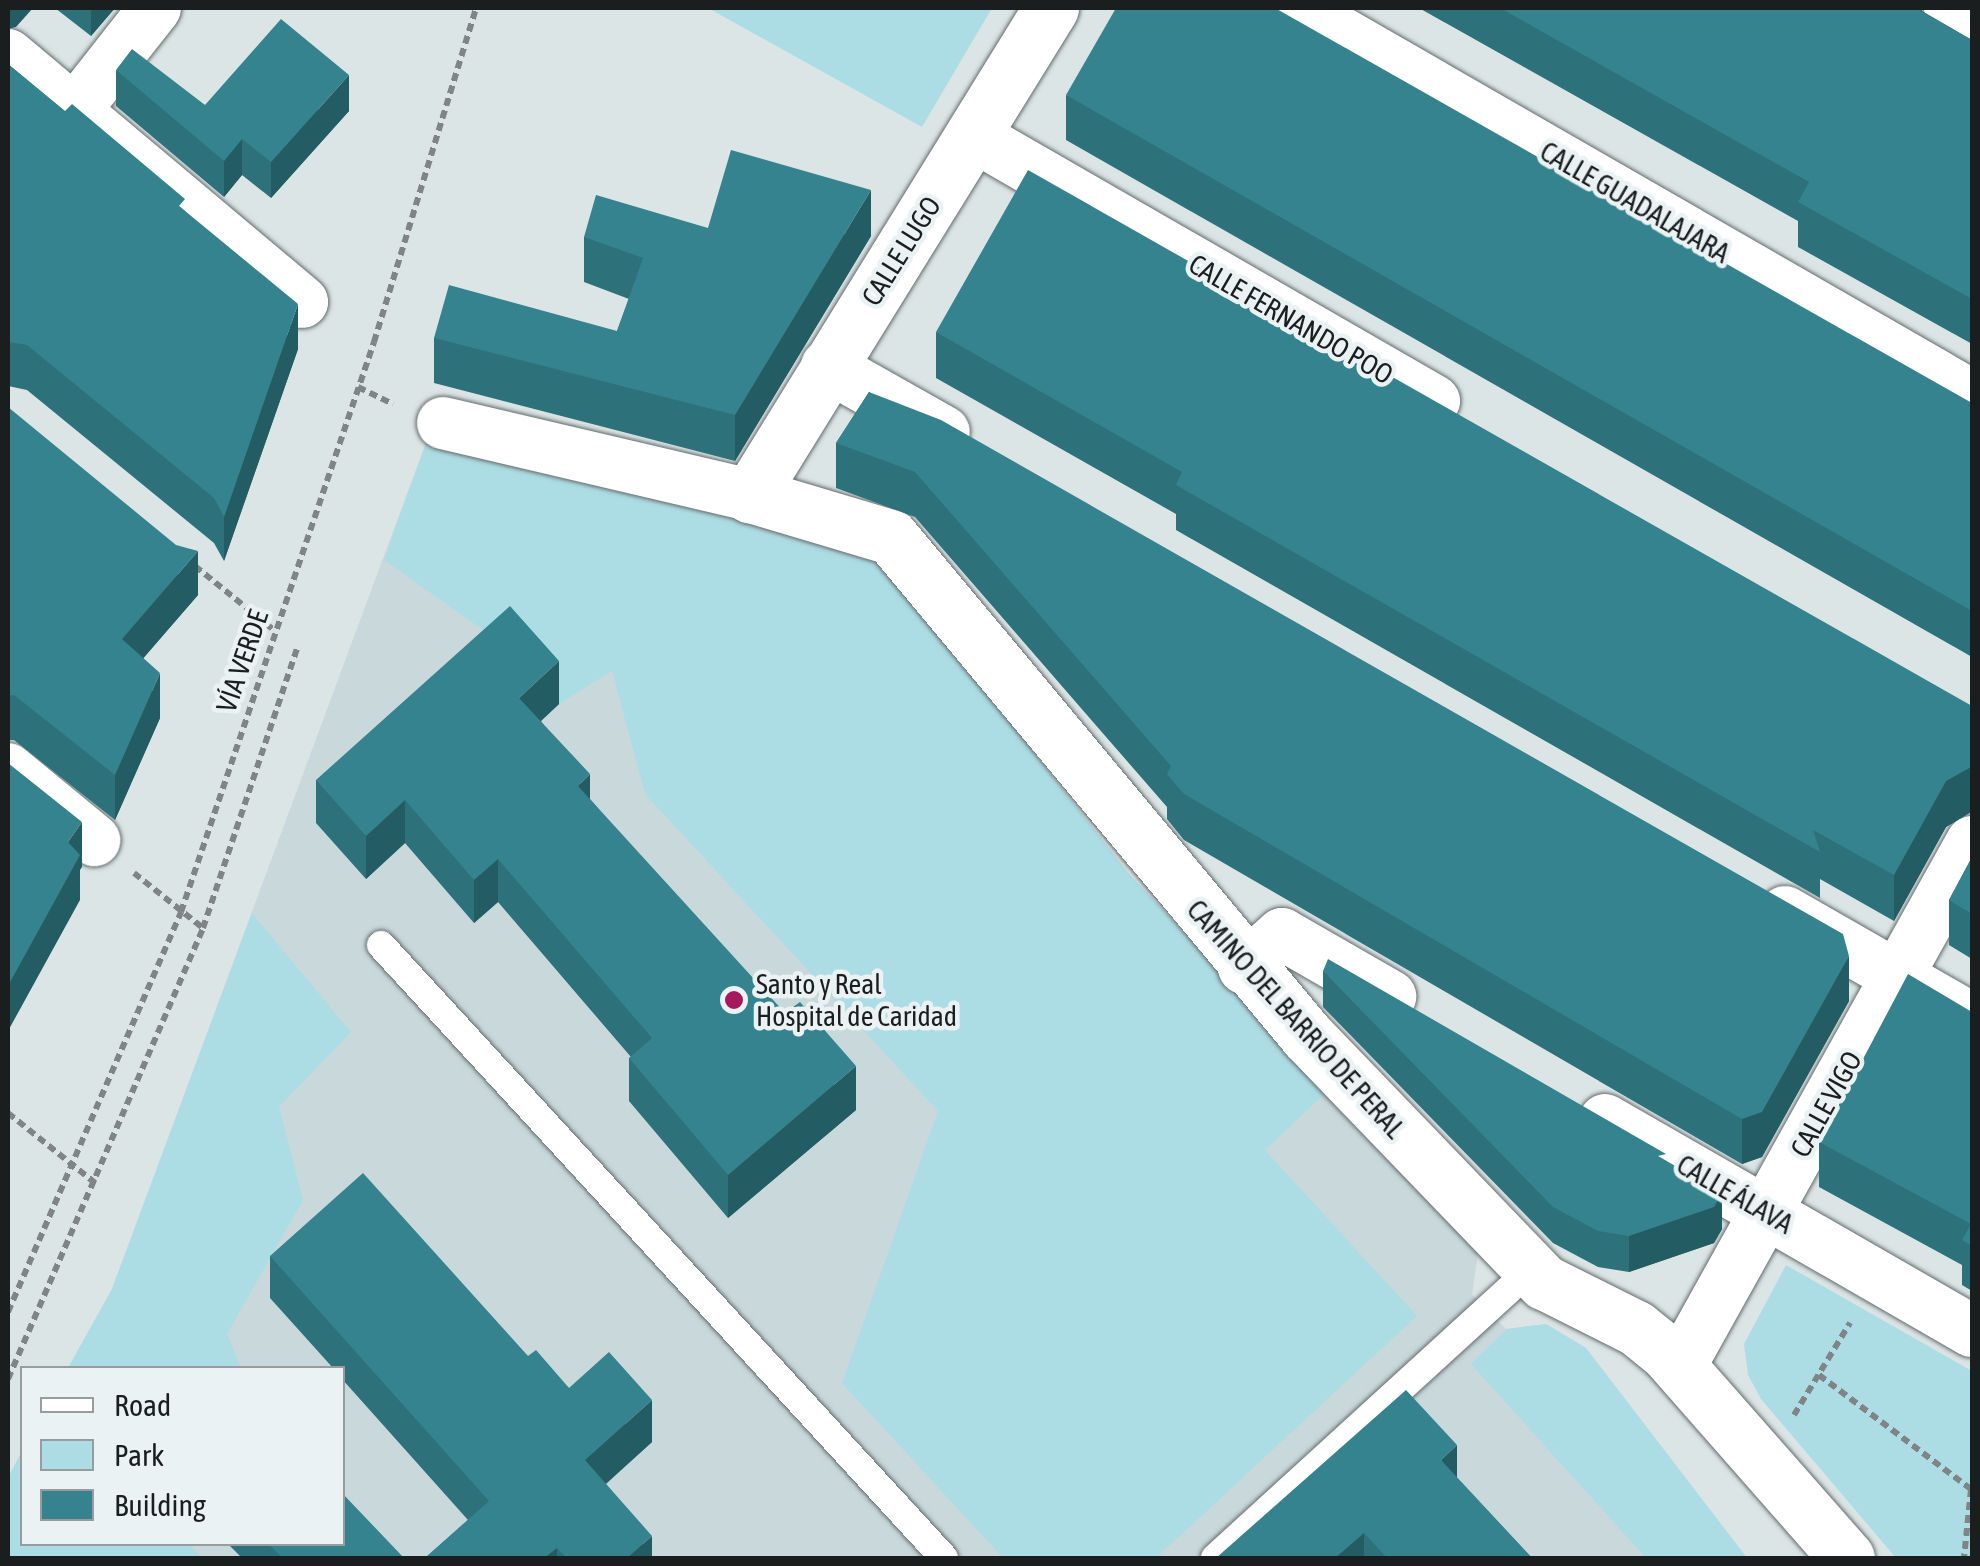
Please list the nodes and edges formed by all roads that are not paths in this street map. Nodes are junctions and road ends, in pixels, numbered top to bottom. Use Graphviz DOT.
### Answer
graph roads {
  1 [pos="155,8"];
  2 [pos="1051,8"];
  3 [pos="1298,8"];
  4 [pos="1950,8"];
  5 [pos="1972,21"];
  6 [pos="8,56"];
  7 [pos="74,111"];
  8 [pos="974,136"];
  9 [pos="302,302"];
  10 [pos="828,366"];
  11 [pos="1972,396"];
  12 [pos="444,423"];
  13 [pos="1478,426"];
  14 [pos="995,462"];
  15 [pos="750,494"];
  16 [pos="8,769"];
  17 [pos="94,840"];
  18 [pos="1972,842"];
  19 [pos="1742,887"];
  20 [pos="381,946"];
  21 [pos="1244,968"];
  22 [pos="1898,976"];
  23 [pos="1972,1019"];
  24 [pos="1437,1023"];
  25 [pos="1558,1093"];
  26 [pos="1766,1212"];
  27 [pos="1530,1270"];
  28 [pos="1972,1331"];
  29 [pos="1680,1366"];
  30 [pos="944,1558"];
  31 [pos="1215,1558"];
  32 [pos="1847,1558"];
  1 -- 7 [label="street"];
  2 -- 8 [label="street, CALLE LUGO"];
  3 -- 11 [label="street, CALLE GUADALAJARA"];
  4 -- 5 [label="street"];
  6 -- 7 [label="street"];
  7 -- 9 [label="street"];
  8 -- 10 [label="street, CALLE LUGO"];
  8 -- 13 [label="street, CALLE FERNANDO POO"];
  10 -- 14 [label="street"];
  10 -- 15 [label="street, CALLE LUGO"];
  12 -- 15 [label="street"];
  15 -- 21 [label="street, CAMINO DEL BARRIO DE PERAL"];
  16 -- 17 [label="street"];
  18 -- 22 [label="street, CALLE VIGO"];
  19 -- 22 [label="street"];
  20 -- 30 [label="lane"];
  21 -- 24 [label="street"];
  21 -- 27 [label="street, CAMINO DEL BARRIO DE PERAL"];
  22 -- 23 [label="street"];
  22 -- 26 [label="street, CALLE VIGO"];
  25 -- 26 [label="street, CALLE ÁLAVA"];
  26 -- 28 [label="street, CALLE ÁLAVA"];
  26 -- 29 [label="street, CALLE VIGO"];
  27 -- 29 [label="street, CAMINO DEL BARRIO DE PERAL"];
  27 -- 31 [label="lane"];
  29 -- 32 [label="street, CAMINO DEL BARRIO DE PERAL"];
}
